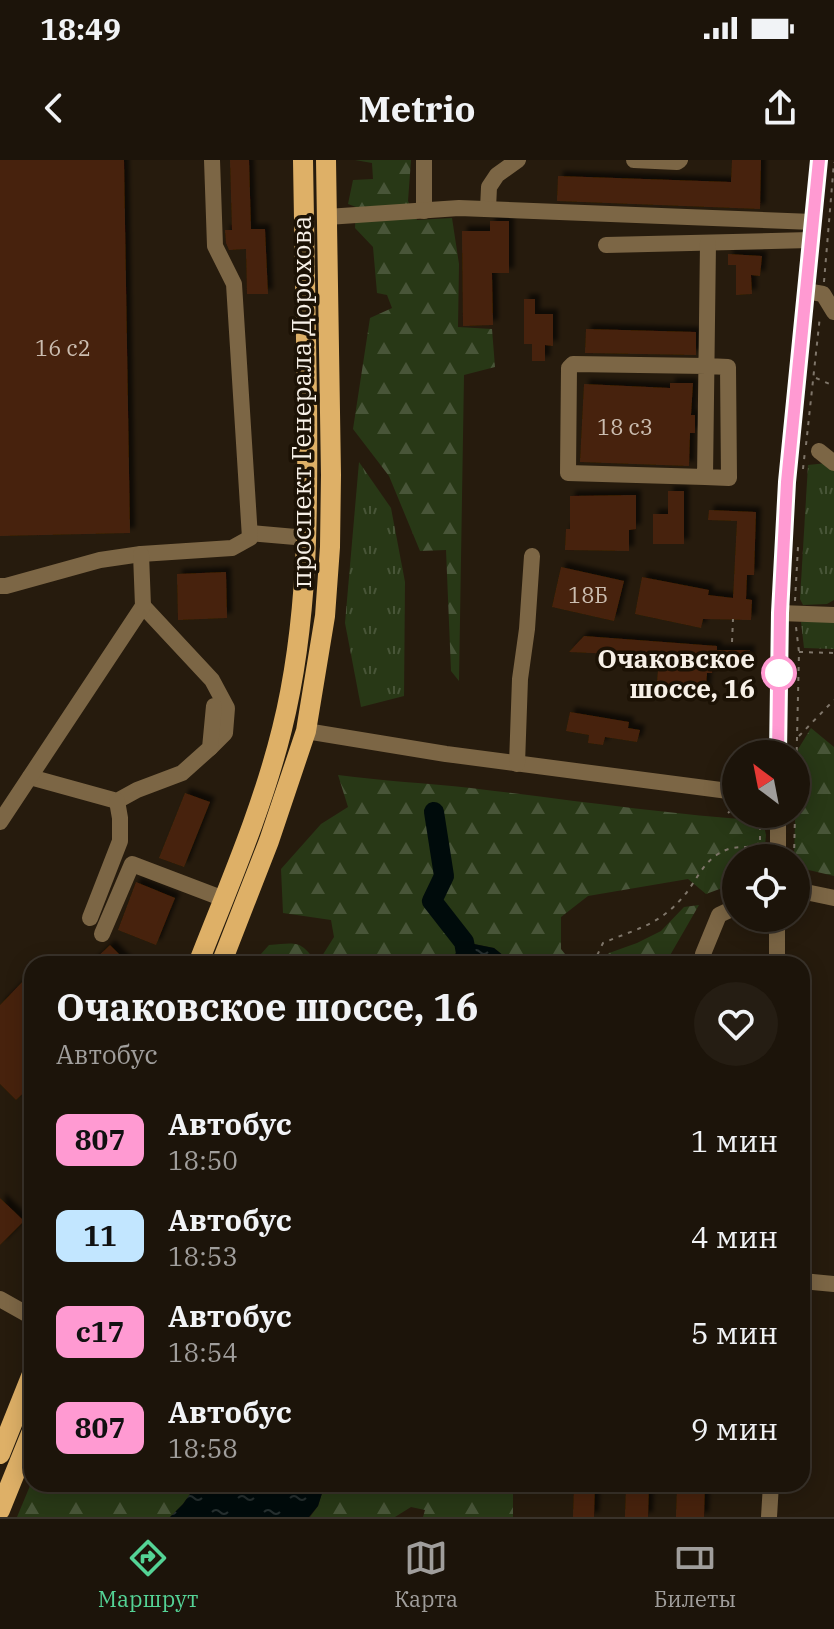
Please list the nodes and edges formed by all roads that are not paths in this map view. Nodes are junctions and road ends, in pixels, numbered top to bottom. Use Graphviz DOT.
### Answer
graph roads {
  1 [pos="212,160"];
  2 [pos="303,160"];
  3 [pos="326,160"];
  4 [pos="424,160"];
  5 [pos="518,160"];
  6 [pos="634,160"];
  7 [pos="680,160"];
  8 [pos="819,160"];
  9 [pos="488,209"];
  10 [pos="424,211"];
  11 [pos="327,217"];
  12 [pos="813,222"];
  13 [pos="810,240"];
  14 [pos="708,243"];
  15 [pos="606,245"];
  16 [pos="814,292"];
  17 [pos="834,312"];
  18 [pos="706,366"];
  19 [pos="819,451"];
  20 [pos="834,463"];
  21 [pos="705,477"];
  22 [pos="250,533"];
  23 [pos="307,538"];
  24 [pos="141,554"];
  25 [pos="532,556"];
  26 [pos="0,586"];
  27 [pos="143,606"];
  28 [pos="831,613"];
  29 [pos="787,614"];
  30 [pos="214,706"];
  31 [pos="306,731"];
  32 [pos="779,740"];
  33 [pos="210,748"];
  34 [pos="517,764"];
  35 [pos="30,777"];
  36 [pos="722,790"];
  37 [pos="117,801"];
  38 [pos="0,822"];
  39 [pos="810,893"];
  40 [pos="834,898"];
  41 [pos="224,899"];
  42 [pos="722,914"];
  43 [pos="90,918"];
  44 [pos="777,932"];
  45 [pos="102,934"];
  46 [pos="201,956"];
  47 [pos="224,956"];
  48 [pos="703,956"];
  49 [pos="777,956"];
  50 [pos="810,1282"];
  51 [pos="834,1284"];
  52 [pos="0,1299"];
  53 [pos="24,1312"];
  54 [pos="24,1388"];
  55 [pos="6,1419"];
  56 [pos="24,1451"];
  57 [pos="0,1454"];
  58 [pos="771,1492"];
  59 [pos="0,1510"];
  60 [pos="769,1517"];
  1 -- 22 [label="street"];
  2 -- 23 [label="main road, проспект Генерала Дорохова"];
  3 -- 11 [label="main road, проспект Генерала Дорохова"];
  4 -- 10 [label="street"];
  5 -- 9 [label="street"];
  6 -- 7 [label="street"];
  8 -- 12 [label="street"];
  9 -- 10 [label="street"];
  9 -- 12 [label="street"];
  10 -- 11 [label="street"];
  11 -- 31 [label="main road, проспект Генерала Дорохова"];
  12 -- 13 [label="street"];
  13 -- 14 [label="street"];
  13 -- 16 [label="street"];
  14 -- 15 [label="street"];
  14 -- 18 [label="street"];
  16 -- 17 [label="street"];
  16 -- 29 [label="street"];
  18 -- 21 [label="street"];
  18 -- 21 [label="street"];
  18 -- 21 [label="street"];
  19 -- 20 [label="street"];
  22 -- 23 [label="street"];
  22 -- 24 [label="street"];
  23 -- 41 [label="main road, проспект Генерала Дорохова"];
  24 -- 26 [label="street"];
  24 -- 27 [label="street"];
  25 -- 34 [label="street"];
  27 -- 33 [label="street"];
  27 -- 35 [label="street"];
  28 -- 29 [label="street"];
  29 -- 32 [label="street"];
  30 -- 33 [label="street"];
  31 -- 34 [label="street"];
  31 -- 47 [label="main road, проспект Генерала Дорохова"];
  33 -- 37 [label="street"];
  34 -- 36 [label="street"];
  35 -- 37 [label="street"];
  35 -- 38 [label="street"];
  37 -- 43 [label="street"];
  39 -- 40 [label="street"];
  41 -- 45 [label="street"];
  41 -- 46 [label="main road, проспект Генерала Дорохова"];
  42 -- 48 [label="street"];
  44 -- 49 [label="street"];
  50 -- 51 [label="street"];
  52 -- 53 [label="street"];
  54 -- 55 [label="main road"];
  55 -- 57 [label="main road"];
  56 -- 59 [label="main road"];
  58 -- 60 [label="street"];
}
